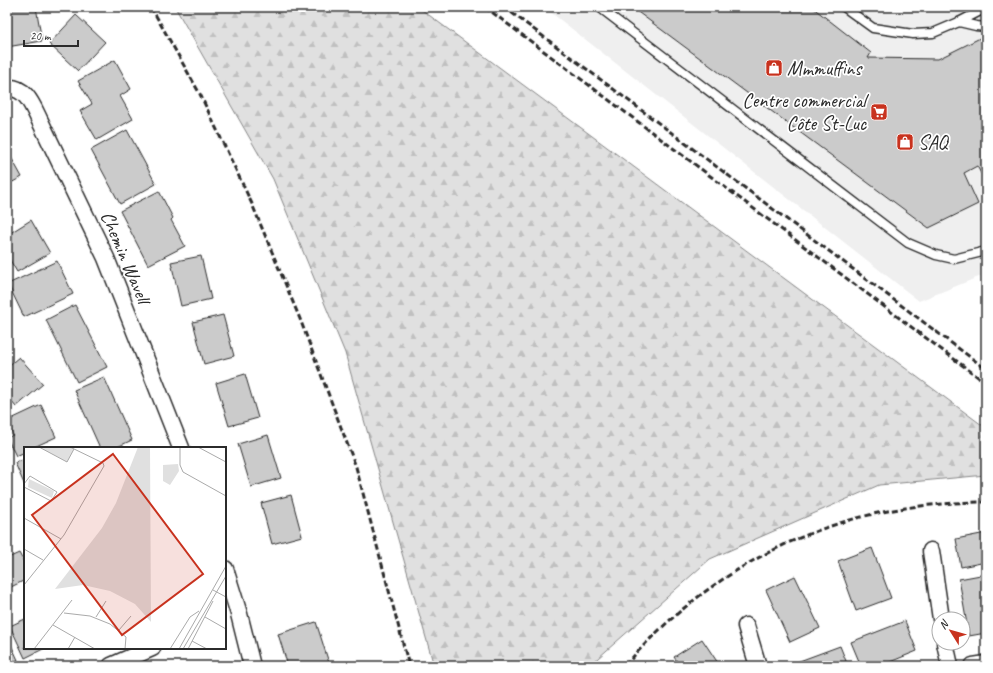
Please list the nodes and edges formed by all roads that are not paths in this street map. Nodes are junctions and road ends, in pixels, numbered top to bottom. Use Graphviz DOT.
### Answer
graph roads {
  1 [pos="599,7"];
  2 [pos="844,7"];
  3 [pos="986,8"];
  4 [pos="959,22"];
  5 [pos="986,27"];
  6 [pos="13,88"];
  7 [pos="986,251"];
  8 [pos="181,447"];
  9 [pos="931,552"];
  10 [pos="226,576"];
  11 [pos="940,611"];
  12 [pos="232,616"];
  13 [pos="746,626"];
  14 [pos="150,649"];
  15 [pos="947,651"];
  16 [pos="986,664"];
  17 [pos="111,666"];
  18 [pos="252,666"];
  19 [pos="758,666"];
  20 [pos="950,666"];
  21 [pos="973,666"];
  1 -- 7 [label="lane"];
  2 -- 4 [label="lane"];
  3 -- 4 [label="lane"];
  4 -- 5 [label="lane"];
  6 -- 8 [label="street, Chemin Wavell"];
  9 -- 11 [label="street"];
  10 -- 12 [label="street"];
  12 -- 18 [label="street"];
  13 -- 19 [label="street"];
  14 -- 17 [label="street"];
  15 -- 20 [label="street"];
  16 -- 21 [label="street"];
}
